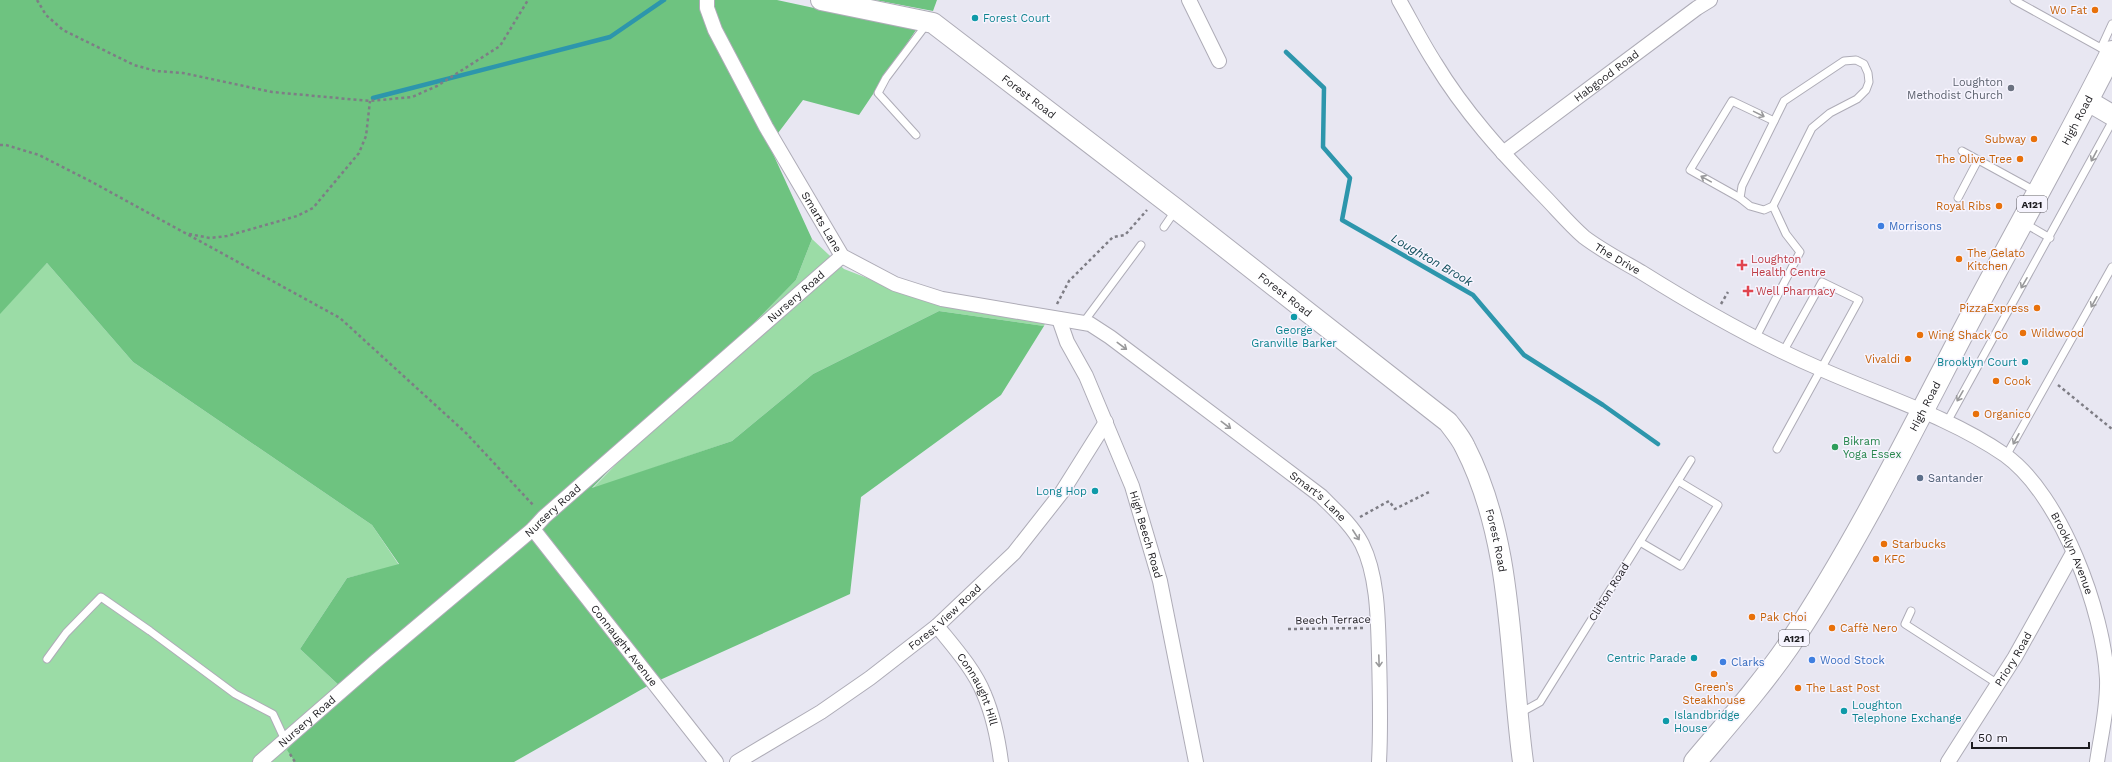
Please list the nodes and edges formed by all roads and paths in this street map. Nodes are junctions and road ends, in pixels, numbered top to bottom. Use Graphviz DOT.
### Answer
graph roads {
  1 [pos="37,0"];
  2 [pos="528,0"];
  3 [pos="707,0"];
  4 [pos="821,0"];
  5 [pos="1189,0"];
  6 [pos="1399,0"];
  7 [pos="1710,0"];
  8 [pos="2014,0"];
  9 [pos="929,21"];
  10 [pos="2112,24"];
  11 [pos="2108,51"];
  12 [pos="1219,61"];
  13 [pos="370,101"];
  14 [pos="2088,101"];
  15 [pos="2112,115"];
  16 [pos="1774,121"];
  17 [pos="2112,122"];
  18 [pos="916,135"];
  19 [pos="0,145"];
  20 [pos="1962,151"];
  21 [pos="1503,153"];
  22 [pos="1978,160"];
  23 [pos="2038,192"];
  24 [pos="1159,196"];
  25 [pos="1740,198"];
  26 [pos="1958,198"];
  27 [pos="1773,206"];
  28 [pos="1176,209"];
  29 [pos="2022,222"];
  30 [pos="1164,227"];
  31 [pos="187,234"];
  32 [pos="2050,238"];
  33 [pos="1140,245"];
  34 [pos="842,256"];
  35 [pos="2112,267"];
  36 [pos="1728,292"];
  37 [pos="1722,302"];
  38 [pos="1054,318"];
  39 [pos="1086,324"];
  40 [pos="1754,339"];
  41 [pos="1782,352"];
  42 [pos="1821,370"];
  43 [pos="2052,390"];
  44 [pos="1923,411"];
  45 [pos="1106,422"];
  46 [pos="1947,422"];
  47 [pos="2112,429"];
  48 [pos="1777,449"];
  49 [pos="2006,456"];
  50 [pos="1691,460"];
  51 [pos="1678,481"];
  52 [pos="1428,492"];
  53 [pos="544,517"];
  54 [pos="1349,523"];
  55 [pos="532,529"];
  56 [pos="1640,542"];
  57 [pos="2073,553"];
  58 [pos="1911,611"];
  59 [pos="937,626"];
  60 [pos="1378,627"];
  61 [pos="1288,629"];
  62 [pos="47,659"];
  63 [pos="1998,684"];
  64 [pos="1516,714"];
  65 [pos="285,740"];
  66 [pos="260,762"];
  67 [pos="716,762"];
  68 [pos="737,762"];
  69 [pos="1002,762"];
  70 [pos="1196,762"];
  71 [pos="1379,762"];
  72 [pos="1523,762"];
  73 [pos="1696,762"];
  74 [pos="1948,762"];
  75 [pos="2097,762"];
  1 -- 13 [label="path"];
  2 -- 13 [label="path"];
  3 -- 34 [label="street, Smarts Lane"];
  4 -- 9 [label="street, Forest Road"];
  5 -- 12 [label="street"];
  6 -- 21 [label="street, The Drive"];
  7 -- 21 [label="street, Habgood Road"];
  8 -- 11 [label="lane"];
  9 -- 18 [label="lane"];
  9 -- 24 [label="street, Forest Road"];
  10 -- 11 [label="lane"];
  11 -- 14 [label="main road, High Road / A121"];
  13 -- 31 [label="path"];
  14 -- 15 [label="street"];
  14 -- 23 [label="main road, High Road / A121"];
  16 -- 25 [label="lane"];
  25 -- 16 [label="lane, one-way"];
  16 -- 27 [label="lane"];
  17 -- 32 [label="lane, one-way"];
  19 -- 31 [label="path"];
  20 -- 22 [label="lane"];
  21 -- 40 [label="street, The Drive"];
  22 -- 23 [label="lane"];
  22 -- 26 [label="lane"];
  23 -- 29 [label="main road, High Road / A121"];
  24 -- 28 [label="street, Forest Road"];
  24 -- 38 [label="path"];
  25 -- 27 [label="lane"];
  27 -- 40 [label="lane"];
  28 -- 30 [label="lane"];
  28 -- 64 [label="street, Forest Road"];
  29 -- 32 [label="lane"];
  29 -- 44 [label="main road, High Road / A121"];
  31 -- 53 [label="path"];
  32 -- 46 [label="lane, one-way"];
  33 -- 39 [label="lane"];
  34 -- 38 [label="street, Smarts Lane"];
  34 -- 53 [label="street, Nursery Road"];
  35 -- 49 [label="lane, one-way"];
  36 -- 37 [label="path"];
  38 -- 39 [label="street, Smarts Lane"];
  38 -- 45 [label="street, High Beech Road"];
  39 -- 54 [label="street, Smart's Lane, one-way"];
  40 -- 41 [label="street, The Drive"];
  41 -- 42 [label="street, The Drive"];
  41 -- 42 [label="lane"];
  42 -- 44 [label="street, The Drive"];
  42 -- 48 [label="lane"];
  43 -- 47 [label="path"];
  44 -- 46 [label="street, Brooklyn Avenue"];
  44 -- 73 [label="main road, High Road / A121"];
  45 -- 59 [label="street, Forest View Road"];
  45 -- 70 [label="street, High Beech Road"];
  46 -- 49 [label="street, Brooklyn Avenue"];
  49 -- 57 [label="street, Brooklyn Avenue"];
  50 -- 51 [label="lane, Clifton Road"];
  51 -- 56 [label="lane, Clifton Road"];
  51 -- 56 [label="lane"];
  52 -- 54 [label="path"];
  53 -- 55 [label="street, Nursery Road"];
  54 -- 60 [label="street, Smart's Lane, one-way"];
  55 -- 65 [label="street, Nursery Road"];
  55 -- 67 [label="street, Connaught Avenue"];
  56 -- 64 [label="lane, Clifton Road"];
  57 -- 63 [label="street, Priory Road"];
  57 -- 75 [label="street, Brooklyn Avenue"];
  58 -- 63 [label="lane"];
  59 -- 68 [label="street, Forest View Road"];
  59 -- 69 [label="street, Connaught Hill"];
  60 -- 61 [label="path, Beech Terrace"];
  60 -- 71 [label="street, Smart's Lane, one-way"];
  62 -- 65 [label="lane"];
  63 -- 74 [label="street, Priory Road"];
  64 -- 72 [label="street, Forest Road"];
  65 -- 66 [label="street, Nursery Road"];
}
